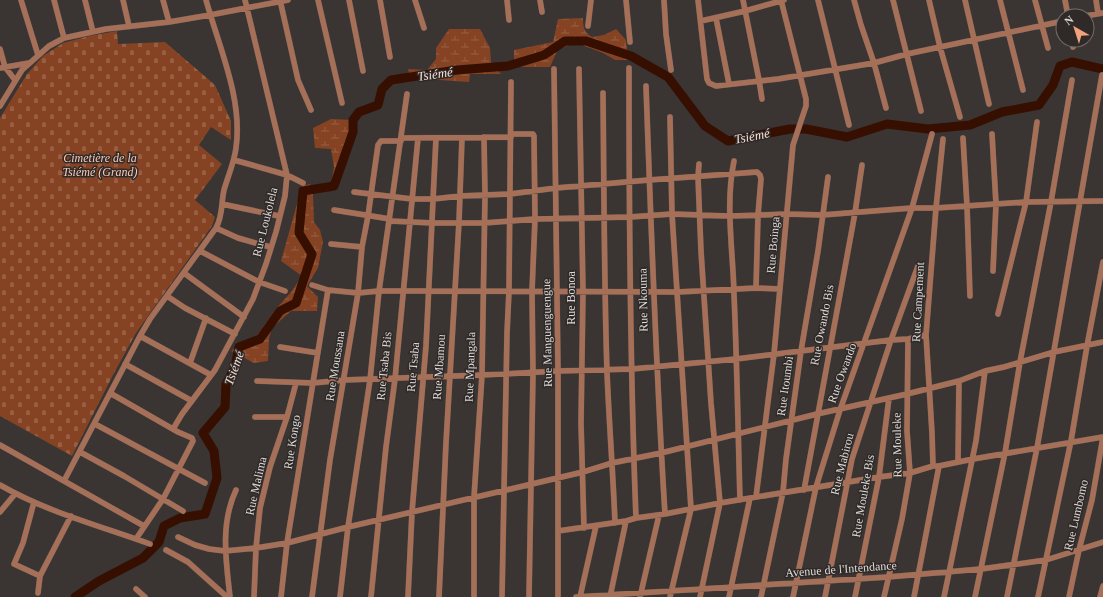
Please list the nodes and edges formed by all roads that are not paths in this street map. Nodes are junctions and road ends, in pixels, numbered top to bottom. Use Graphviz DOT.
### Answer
graph roads {
  1 [pos="21,0"];
  2 [pos="54,0"];
  3 [pos="85,0"];
  4 [pos="123,0"];
  5 [pos="163,0"];
  6 [pos="206,0"];
  7 [pos="245,0"];
  8 [pos="288,0"];
  9 [pos="318,0"];
  10 [pos="349,0"];
  11 [pos="380,0"];
  12 [pos="415,0"];
  13 [pos="507,0"];
  14 [pos="540,0"];
  15 [pos="591,0"];
  16 [pos="626,0"];
  17 [pos="664,0"];
  18 [pos="698,0"];
  19 [pos="742,0"];
  20 [pos="782,0"];
  21 [pos="818,0"];
  22 [pos="854,0"];
  23 [pos="893,0"];
  24 [pos="929,0"];
  25 [pos="965,0"];
  26 [pos="1000,0"];
  27 [pos="1035,0"];
  28 [pos="1096,0"];
  29 [pos="280,1"];
  30 [pos="247,8"];
  31 [pos="745,11"];
  32 [pos="542,12"];
  33 [pos="1100,13"];
  34 [pos="210,15"];
  35 [pos="716,18"];
  36 [pos="509,20"];
  37 [pos="169,22"];
  38 [pos="702,22"];
  39 [pos="1055,23"];
  40 [pos="129,26"];
  41 [pos="588,26"];
  42 [pos="1042,27"];
  43 [pos="424,28"];
  44 [pos="93,32"];
  45 [pos="1007,34"];
  46 [pos="64,38"];
  47 [pos="974,41"];
  48 [pos="630,42"];
  49 [pos="940,47"];
  50 [pos="1048,48"];
  51 [pos="0,49"];
  52 [pos="907,54"];
  53 [pos="38,55"];
  54 [pos="390,57"];
  55 [pos="29,63"];
  56 [pos="874,64"];
  57 [pos="3,68"];
  58 [pos="629,68"];
  59 [pos="554,69"];
  60 [pos="579,69"];
  61 [pos="835,69"];
  62 [pos="671,70"];
  63 [pos="363,71"];
  64 [pos="1102,75"];
  65 [pos="799,76"];
  66 [pos="15,80"];
  67 [pos="759,80"];
  68 [pos="1072,80"];
  69 [pos="511,82"];
  70 [pos="729,84"];
  71 [pos="646,86"];
  72 [pos="1022,90"];
  73 [pos="603,93"];
  74 [pos="407,94"];
  75 [pos="762,99"];
  76 [pos="342,104"];
  77 [pos="989,104"];
  78 [pos="0,106"];
  79 [pos="886,108"];
  80 [pos="311,110"];
  81 [pos="921,111"];
  82 [pos="670,116"];
  83 [pos="960,117"];
  84 [pos="1037,122"];
  85 [pos="849,125"];
  86 [pos="932,134"];
  87 [pos="992,134"];
  88 [pos="511,136"];
  89 [pos="484,137"];
  90 [pos="418,138"];
  91 [pos="436,138"];
  92 [pos="462,138"];
  93 [pos="963,138"];
  94 [pos="402,139"];
  95 [pos="943,139"];
  96 [pos="234,160"];
  97 [pos="734,161"];
  98 [pos="699,164"];
  99 [pos="862,165"];
  100 [pos="731,174"];
  101 [pos="287,175"];
  102 [pos="828,176"];
  103 [pos="698,177"];
  104 [pos="671,179"];
  105 [pos="649,180"];
  106 [pos="303,182"];
  107 [pos="629,182"];
  108 [pos="604,184"];
  109 [pos="582,186"];
  110 [pos="556,188"];
  111 [pos="354,192"];
  112 [pos="534,192"];
  113 [pos="372,194"];
  114 [pos="510,194"];
  115 [pos="485,195"];
  116 [pos="460,196"];
  117 [pos="393,197"];
  118 [pos="412,199"];
  119 [pos="433,199"];
  120 [pos="1080,200"];
  121 [pos="1103,201"];
  122 [pos="1026,202"];
  123 [pos="1051,202"];
  124 [pos="222,204"];
  125 [pos="996,204"];
  126 [pos="967,206"];
  127 [pos="912,208"];
  128 [pos="936,208"];
  129 [pos="334,210"];
  130 [pos="855,213"];
  131 [pos="672,214"];
  132 [pos="700,214"];
  133 [pos="787,214"];
  134 [pos="651,215"];
  135 [pos="758,215"];
  136 [pos="822,215"];
  137 [pos="280,216"];
  138 [pos="368,216"];
  139 [pos="730,216"];
  140 [pos="630,217"];
  141 [pos="556,218"];
  142 [pos="582,218"];
  143 [pos="603,218"];
  144 [pos="535,219"];
  145 [pos="390,220"];
  146 [pos="511,221"];
  147 [pos="459,222"];
  148 [pos="484,222"];
  149 [pos="410,223"];
  150 [pos="433,223"];
  151 [pos="216,228"];
  152 [pos="332,244"];
  153 [pos="270,247"];
  154 [pos="362,247"];
  155 [pos="200,251"];
  156 [pos="1103,262"];
  157 [pos="918,266"];
  158 [pos="993,271"];
  159 [pos="184,273"];
  160 [pos="260,282"];
  161 [pos="312,285"];
  162 [pos="756,288"];
  163 [pos="734,289"];
  164 [pos="780,289"];
  165 [pos="328,290"];
  166 [pos="484,290"];
  167 [pos="285,291"];
  168 [pos="379,291"];
  169 [pos="403,291"];
  170 [pos="430,291"];
  171 [pos="455,291"];
  172 [pos="510,291"];
  173 [pos="532,291"];
  174 [pos="557,291"];
  175 [pos="583,291"];
  176 [pos="606,291"];
  177 [pos="631,291"];
  178 [pos="654,291"];
  179 [pos="704,291"];
  180 [pos="678,292"];
  181 [pos="358,294"];
  182 [pos="167,296"];
  183 [pos="970,296"];
  184 [pos="998,314"];
  185 [pos="244,317"];
  186 [pos="206,318"];
  187 [pos="235,334"];
  188 [pos="926,335"];
  189 [pos="140,336"];
  190 [pos="908,339"];
  191 [pos="891,340"];
  192 [pos="1103,342"];
  193 [pos="864,343"];
  194 [pos="1087,346"];
  195 [pos="280,347"];
  196 [pos="829,348"];
  197 [pos="801,351"];
  198 [pos="1054,352"];
  199 [pos="318,353"];
  200 [pos="774,354"];
  201 [pos="736,359"];
  202 [pos="709,361"];
  203 [pos="1020,362"];
  204 [pos="190,363"];
  205 [pos="125,364"];
  206 [pos="681,364"];
  207 [pos="656,366"];
  208 [pos="632,369"];
  209 [pos="582,370"];
  210 [pos="607,370"];
  211 [pos="558,371"];
  212 [pos="986,371"];
  213 [pos="533,373"];
  214 [pos="506,374"];
  215 [pos="211,375"];
  216 [pos="482,375"];
  217 [pos="450,376"];
  218 [pos="423,377"];
  219 [pos="395,379"];
  220 [pos="344,380"];
  221 [pos="370,380"];
  222 [pos="257,381"];
  223 [pos="959,381"];
  224 [pos="296,383"];
  225 [pos="313,383"];
  226 [pos="929,388"];
  227 [pos="110,393"];
  228 [pos="907,394"];
  229 [pos="889,398"];
  230 [pos="192,401"];
  231 [pos="871,402"];
  232 [pos="840,410"];
  233 [pos="817,414"];
  234 [pos="255,417"];
  235 [pos="287,417"];
  236 [pos="792,421"];
  237 [pos="95,424"];
  238 [pos="765,427"];
  239 [pos="173,429"];
  240 [pos="738,434"];
  241 [pos="1103,437"];
  242 [pos="714,441"];
  243 [pos="1072,441"];
  244 [pos="0,444"];
  245 [pos="687,446"];
  246 [pos="1037,448"];
  247 [pos="80,452"];
  248 [pos="661,453"];
  249 [pos="1005,453"];
  250 [pos="634,459"];
  251 [pos="972,459"];
  252 [pos="958,462"];
  253 [pos="612,464"];
  254 [pos="936,466"];
  255 [pos="178,469"];
  256 [pos="583,472"];
  257 [pos="910,473"];
  258 [pos="879,476"];
  259 [pos="557,478"];
  260 [pos="64,481"];
  261 [pos="847,482"];
  262 [pos="205,483"];
  263 [pos="0,485"];
  264 [pos="532,485"];
  265 [pos="816,487"];
  266 [pos="236,490"];
  267 [pos="504,490"];
  268 [pos="804,490"];
  269 [pos="783,492"];
  270 [pos="15,494"];
  271 [pos="474,497"];
  272 [pos="753,498"];
  273 [pos="163,499"];
  274 [pos="740,500"];
  275 [pos="34,502"];
  276 [pos="720,503"];
  277 [pos="442,505"];
  278 [pos="691,509"];
  279 [pos="183,511"];
  280 [pos="0,512"];
  281 [pos="412,512"];
  282 [pos="662,514"];
  283 [pos="71,516"];
  284 [pos="636,518"];
  285 [pos="379,520"];
  286 [pos="626,521"];
  287 [pos="615,523"];
  288 [pos="144,526"];
  289 [pos="596,526"];
  290 [pos="348,527"];
  291 [pos="584,528"];
  292 [pos="558,531"];
  293 [pos="319,534"];
  294 [pos="178,537"];
  295 [pos="136,539"];
  296 [pos="1103,542"];
  297 [pos="287,543"];
  298 [pos="150,544"];
  299 [pos="256,548"];
  300 [pos="166,550"];
  301 [pos="1079,550"];
  302 [pos="224,551"];
  303 [pos="1046,560"];
  304 [pos="1014,566"];
  305 [pos="981,569"];
  306 [pos="950,571"];
  307 [pos="918,574"];
  308 [pos="40,576"];
  309 [pos="888,577"];
  310 [pos="859,579"];
  311 [pos="828,581"];
  312 [pos="796,582"];
  313 [pos="764,586"];
  314 [pos="1103,586"];
  315 [pos="136,588"];
  316 [pos="702,588"];
  317 [pos="731,588"];
  318 [pos="671,591"];
  319 [pos="38,593"];
  320 [pos="641,595"];
  321 [pos="610,596"];
  322 [pos="145,597"];
  323 [pos="227,597"];
  324 [pos="230,597"];
  325 [pos="254,597"];
  326 [pos="281,597"];
  327 [pos="312,597"];
  328 [pos="340,597"];
  329 [pos="371,597"];
  330 [pos="408,597"];
  331 [pos="439,597"];
  332 [pos="474,597"];
  333 [pos="502,597"];
  334 [pos="529,597"];
  335 [pos="558,597"];
  336 [pos="576,597"];
  337 [pos="580,597"];
  338 [pos="670,597"];
  339 [pos="700,597"];
  340 [pos="729,597"];
  341 [pos="762,597"];
  342 [pos="793,597"];
  343 [pos="825,597"];
  344 [pos="855,597"];
  345 [pos="884,597"];
  346 [pos="914,597"];
  347 [pos="944,597"];
  348 [pos="975,597"];
  349 [pos="1007,597"];
  350 [pos="1038,597"];
  351 [pos="1069,597"];
  352 [pos="1100,597"];
  1 -- 53 [label="street"];
  2 -- 46 [label="street"];
  3 -- 44 [label="street"];
  4 -- 40 [label="street"];
  5 -- 37 [label="street"];
  6 -- 34 [label="street"];
  7 -- 30 [label="street, Rue Loukolela"];
  8 -- 29 [label="street"];
  9 -- 76 [label="street"];
  10 -- 63 [label="street"];
  11 -- 54 [label="street"];
  12 -- 43 [label="street"];
  13 -- 36 [label="street"];
  14 -- 32 [label="street"];
  15 -- 41 [label="street"];
  16 -- 48 [label="street"];
  17 -- 62 [label="street"];
  18 -- 38 [label="street"];
  19 -- 31 [label="street"];
  20 -- 31 [label="street"];
  20 -- 65 [label="street, Rue Boinga"];
  21 -- 61 [label="street"];
  22 -- 56 [label="street"];
  23 -- 52 [label="street"];
  24 -- 49 [label="street"];
  25 -- 47 [label="street"];
  26 -- 45 [label="street"];
  27 -- 42 [label="street"];
  28 -- 33 [label="street"];
  29 -- 30 [label="street"];
  29 -- 80 [label="street"];
  30 -- 34 [label="street"];
  30 -- 101 [label="street, Rue Loukolela"];
  31 -- 35 [label="street"];
  31 -- 67 [label="street"];
  34 -- 37 [label="street"];
  34 -- 96 [label="street"];
  35 -- 38 [label="street"];
  35 -- 70 [label="street"];
  37 -- 40 [label="street"];
  38 -- 70 [label="street"];
  39 -- 42 [label="street"];
  40 -- 44 [label="street"];
  42 -- 45 [label="street"];
  42 -- 50 [label="street"];
  44 -- 46 [label="street"];
  45 -- 47 [label="street"];
  45 -- 72 [label="street"];
  46 -- 53 [label="street"];
  47 -- 49 [label="street"];
  47 -- 77 [label="street"];
  49 -- 52 [label="street"];
  49 -- 83 [label="street"];
  51 -- 57 [label="street"];
  52 -- 56 [label="street"];
  52 -- 81 [label="street"];
  53 -- 55 [label="street"];
  55 -- 57 [label="street"];
  55 -- 66 [label="street"];
  56 -- 61 [label="street"];
  56 -- 79 [label="street"];
  57 -- 66 [label="street"];
  58 -- 107 [label="street"];
  59 -- 110 [label="street, Rue Manguenguengue"];
  60 -- 109 [label="street, Rue Bonoa"];
  61 -- 65 [label="street"];
  61 -- 85 [label="street"];
  64 -- 120 [label="street"];
  65 -- 67 [label="street"];
  65 -- 133 [label="street, Rue Boinga"];
  66 -- 78 [label="street"];
  67 -- 70 [label="street"];
  67 -- 75 [label="street"];
  68 -- 123 [label="street"];
  69 -- 88 [label="street"];
  71 -- 105 [label="street, Rue Nkouma"];
  73 -- 108 [label="street"];
  74 -- 94 [label="street"];
  82 -- 104 [label="street"];
  84 -- 122 [label="street"];
  86 -- 127 [label="street, Rue Owando"];
  87 -- 125 [label="street"];
  88 -- 89 [label="street"];
  88 -- 112 [label="street"];
  88 -- 114 [label="street"];
  89 -- 92 [label="street"];
  89 -- 115 [label="street, Rue Mpangala"];
  90 -- 91 [label="street"];
  90 -- 94 [label="street"];
  90 -- 118 [label="street, Rue Tsaba Bis"];
  91 -- 92 [label="street"];
  91 -- 119 [label="street, Rue Tsaba"];
  92 -- 116 [label="street, Rue Mbamou"];
  93 -- 126 [label="street"];
  94 -- 113 [label="street, Rue Moussana"];
  94 -- 117 [label="street"];
  95 -- 128 [label="street, Rue Campement"];
  96 -- 101 [label="street"];
  96 -- 124 [label="street"];
  97 -- 100 [label="street"];
  98 -- 103 [label="street"];
  99 -- 130 [label="street, Rue Owando Bis"];
  100 -- 103 [label="street"];
  100 -- 135 [label="street"];
  100 -- 139 [label="street"];
  101 -- 106 [label="street"];
  101 -- 137 [label="street, Rue Loukolela"];
  102 -- 136 [label="street, Rue Itoumbi"];
  103 -- 104 [label="street"];
  103 -- 132 [label="street"];
  104 -- 105 [label="street"];
  104 -- 131 [label="street"];
  105 -- 107 [label="street"];
  105 -- 134 [label="street, Rue Nkouma"];
  107 -- 108 [label="street"];
  107 -- 140 [label="street"];
  108 -- 109 [label="street"];
  108 -- 143 [label="street"];
  109 -- 110 [label="street"];
  109 -- 142 [label="street, Rue Bonoa"];
  110 -- 112 [label="street"];
  110 -- 141 [label="street, Rue Manguenguengue"];
  111 -- 113 [label="street"];
  112 -- 114 [label="street"];
  112 -- 144 [label="street"];
  113 -- 117 [label="street"];
  113 -- 138 [label="street, Rue Moussana"];
  114 -- 115 [label="street"];
  114 -- 146 [label="street"];
  115 -- 116 [label="street"];
  115 -- 148 [label="street, Rue Mpangala"];
  116 -- 119 [label="street"];
  116 -- 147 [label="street, Rue Mbamou"];
  117 -- 118 [label="street"];
  117 -- 145 [label="street"];
  118 -- 119 [label="street"];
  118 -- 149 [label="street, Rue Tsaba Bis"];
  119 -- 150 [label="street, Rue Tsaba"];
  120 -- 121 [label="street"];
  120 -- 123 [label="street"];
  120 -- 198 [label="street"];
  122 -- 123 [label="street"];
  122 -- 125 [label="street"];
  122 -- 184 [label="street"];
  123 -- 203 [label="street"];
  124 -- 137 [label="street"];
  124 -- 151 [label="street"];
  125 -- 126 [label="street"];
  125 -- 158 [label="street"];
  126 -- 128 [label="street"];
  126 -- 183 [label="street"];
  127 -- 128 [label="street"];
  127 -- 130 [label="street"];
  127 -- 193 [label="street, Rue Owando"];
  128 -- 188 [label="street, Rue Campement"];
  129 -- 138 [label="street"];
  130 -- 136 [label="street"];
  130 -- 196 [label="street, Rue Owando Bis"];
  131 -- 132 [label="street"];
  131 -- 134 [label="street"];
  131 -- 180 [label="street"];
  132 -- 139 [label="street"];
  132 -- 179 [label="street"];
  133 -- 135 [label="street"];
  133 -- 136 [label="street"];
  133 -- 164 [label="street, Rue Boinga"];
  134 -- 140 [label="street"];
  134 -- 178 [label="street, Rue Nkouma"];
  135 -- 139 [label="street"];
  135 -- 162 [label="street"];
  136 -- 197 [label="street, Rue Itoumbi"];
  137 -- 153 [label="street, Rue Loukolela"];
  138 -- 145 [label="street"];
  138 -- 154 [label="street, Rue Moussana"];
  139 -- 163 [label="street"];
  140 -- 143 [label="street"];
  140 -- 177 [label="street"];
  141 -- 142 [label="street"];
  141 -- 144 [label="street"];
  141 -- 174 [label="street, Rue Manguenguengue"];
  142 -- 143 [label="street"];
  142 -- 175 [label="street, Rue Bonoa"];
  143 -- 176 [label="street"];
  144 -- 146 [label="street"];
  144 -- 173 [label="street"];
  145 -- 149 [label="street"];
  145 -- 168 [label="street"];
  146 -- 148 [label="street"];
  146 -- 172 [label="street"];
  147 -- 148 [label="street"];
  147 -- 150 [label="street"];
  147 -- 171 [label="street, Rue Mbamou"];
  148 -- 166 [label="street, Rue Mpangala"];
  149 -- 150 [label="street"];
  149 -- 169 [label="street, Rue Tsaba Bis"];
  150 -- 170 [label="street, Rue Tsaba"];
  151 -- 153 [label="street"];
  151 -- 155 [label="street"];
  152 -- 154 [label="street"];
  153 -- 160 [label="street, Rue Loukolela"];
  154 -- 181 [label="street, Rue Moussana"];
  155 -- 159 [label="street"];
  155 -- 160 [label="street"];
  156 -- 194 [label="street"];
  157 -- 191 [label="street, Rue Mabirou"];
  159 -- 182 [label="street"];
  159 -- 185 [label="street"];
  160 -- 167 [label="street"];
  160 -- 185 [label="street, Rue Loukolela"];
  161 -- 165 [label="street"];
  162 -- 163 [label="street"];
  162 -- 164 [label="street"];
  163 -- 179 [label="street"];
  163 -- 201 [label="street"];
  164 -- 200 [label="street, Rue Boinga"];
  165 -- 181 [label="street"];
  165 -- 199 [label="street, Rue Kongo"];
  166 -- 171 [label="street"];
  166 -- 172 [label="street"];
  166 -- 216 [label="street, Rue Mpangala"];
  168 -- 169 [label="street"];
  168 -- 181 [label="street"];
  168 -- 221 [label="street"];
  169 -- 170 [label="street"];
  169 -- 219 [label="street, Rue Tsaba Bis"];
  170 -- 171 [label="street"];
  170 -- 218 [label="street, Rue Tsaba"];
  171 -- 217 [label="street, Rue Mbamou"];
  172 -- 173 [label="street"];
  172 -- 214 [label="street"];
  173 -- 174 [label="street"];
  173 -- 213 [label="street"];
  174 -- 175 [label="street"];
  174 -- 211 [label="street, Rue Manguenguengue"];
  175 -- 176 [label="street"];
  175 -- 209 [label="street, Rue Bonoa"];
  176 -- 177 [label="street"];
  176 -- 210 [label="street"];
  177 -- 178 [label="street"];
  177 -- 208 [label="street"];
  178 -- 180 [label="street"];
  178 -- 207 [label="street, Rue Nkouma"];
  179 -- 180 [label="street"];
  179 -- 202 [label="street"];
  180 -- 206 [label="street"];
  181 -- 220 [label="street, Rue Moussana"];
  182 -- 186 [label="street"];
  182 -- 189 [label="street"];
  185 -- 187 [label="street, Rue Loukolela"];
  186 -- 187 [label="street"];
  186 -- 204 [label="street"];
  187 -- 215 [label="street, Rue Loukolela"];
  188 -- 190 [label="street"];
  188 -- 226 [label="street, Rue Campement"];
  189 -- 204 [label="street"];
  189 -- 205 [label="street"];
  190 -- 191 [label="street"];
  190 -- 228 [label="street, Rue Mouleke"];
  191 -- 193 [label="street"];
  191 -- 231 [label="street, Rue Mabirou"];
  192 -- 194 [label="street"];
  193 -- 196 [label="street"];
  193 -- 232 [label="street, Rue Owando"];
  194 -- 198 [label="street"];
  194 -- 243 [label="street"];
  195 -- 199 [label="street"];
  196 -- 197 [label="street"];
  196 -- 233 [label="street, Rue Owando Bis"];
  197 -- 200 [label="street"];
  197 -- 236 [label="street, Rue Itoumbi"];
  198 -- 203 [label="street"];
  198 -- 246 [label="street"];
  199 -- 225 [label="street, Rue Kongo"];
  200 -- 201 [label="street"];
  200 -- 238 [label="street, Rue Boinga"];
  201 -- 202 [label="street"];
  201 -- 240 [label="street"];
  202 -- 206 [label="street"];
  202 -- 242 [label="street"];
  203 -- 212 [label="street"];
  203 -- 249 [label="street"];
  204 -- 215 [label="street"];
  205 -- 227 [label="street"];
  205 -- 230 [label="street"];
  206 -- 207 [label="street"];
  206 -- 245 [label="street"];
  207 -- 208 [label="street"];
  207 -- 248 [label="street, Rue Nkouma"];
  208 -- 210 [label="street"];
  208 -- 250 [label="street"];
  209 -- 210 [label="street"];
  209 -- 211 [label="street"];
  209 -- 256 [label="street, Rue Bonoa"];
  210 -- 253 [label="street"];
  211 -- 213 [label="street"];
  211 -- 259 [label="street, Rue Manguenguengue"];
  212 -- 223 [label="street"];
  212 -- 251 [label="street"];
  213 -- 214 [label="street"];
  213 -- 264 [label="street"];
  214 -- 216 [label="street"];
  214 -- 267 [label="street"];
  215 -- 230 [label="street, Rue Loukolela"];
  216 -- 217 [label="street"];
  216 -- 271 [label="street, Rue Mpangala"];
  217 -- 218 [label="street"];
  217 -- 277 [label="street, Rue Mbamou"];
  218 -- 219 [label="street"];
  218 -- 281 [label="street, Rue Tsaba"];
  219 -- 221 [label="street"];
  219 -- 285 [label="street, Rue Tsaba Bis"];
  220 -- 221 [label="street"];
  220 -- 225 [label="street"];
  220 -- 293 [label="street, Rue Moussana"];
  221 -- 290 [label="street"];
  222 -- 224 [label="street"];
  223 -- 226 [label="street"];
  223 -- 252 [label="street"];
  224 -- 225 [label="street"];
  224 -- 235 [label="street, Rue Malima"];
  225 -- 297 [label="street, Rue Kongo"];
  226 -- 228 [label="street"];
  226 -- 254 [label="street, Rue Campement"];
  227 -- 237 [label="street"];
  227 -- 239 [label="street"];
  228 -- 229 [label="street"];
  228 -- 257 [label="street, Rue Mouleke"];
  229 -- 231 [label="street"];
  229 -- 258 [label="street, Rue Mouleke Bis"];
  230 -- 239 [label="street, Rue Loukolela"];
  231 -- 232 [label="street"];
  231 -- 261 [label="street, Rue Mabirou"];
  232 -- 233 [label="street"];
  232 -- 265 [label="street, Rue Owando"];
  233 -- 236 [label="street"];
  233 -- 268 [label="street, Rue Owando Bis"];
  234 -- 235 [label="street"];
  235 -- 299 [label="street, Rue Malima"];
  236 -- 238 [label="street"];
  236 -- 269 [label="street, Rue Itoumbi"];
  237 -- 247 [label="street"];
  237 -- 255 [label="street"];
  238 -- 240 [label="street"];
  238 -- 272 [label="street, Rue Boinga"];
  239 -- 255 [label="street"];
  240 -- 242 [label="street"];
  240 -- 274 [label="street"];
  241 -- 243 [label="street"];
  241 -- 301 [label="street, Rue Lumbomo"];
  242 -- 245 [label="street"];
  242 -- 276 [label="street"];
  243 -- 246 [label="street"];
  243 -- 303 [label="street"];
  244 -- 260 [label="street"];
  245 -- 248 [label="street"];
  245 -- 278 [label="street"];
  246 -- 249 [label="street"];
  246 -- 304 [label="street"];
  247 -- 260 [label="street"];
  247 -- 273 [label="street"];
  248 -- 250 [label="street"];
  248 -- 282 [label="street, Rue Nkouma"];
  249 -- 251 [label="street"];
  249 -- 305 [label="street"];
  250 -- 253 [label="street"];
  250 -- 284 [label="street"];
  251 -- 252 [label="street"];
  251 -- 306 [label="street"];
  252 -- 254 [label="street"];
  253 -- 256 [label="street"];
  253 -- 287 [label="street"];
  254 -- 257 [label="street"];
  254 -- 307 [label="street, Rue Campement"];
  255 -- 262 [label="street"];
  255 -- 273 [label="street"];
  256 -- 259 [label="street"];
  256 -- 291 [label="street, Rue Bonoa"];
  257 -- 258 [label="street"];
  257 -- 309 [label="street, Rue Mouleke"];
  258 -- 261 [label="street"];
  258 -- 310 [label="street, Rue Mouleke Bis"];
  259 -- 264 [label="street"];
  259 -- 292 [label="street, Rue Manguenguengue"];
  260 -- 288 [label="street"];
  261 -- 265 [label="street"];
  261 -- 311 [label="street, Rue Mabirou"];
  263 -- 270 [label="street"];
  264 -- 267 [label="street"];
  264 -- 334 [label="street"];
  265 -- 268 [label="street"];
  265 -- 312 [label="street, Rue Owando"];
  266 -- 302 [label="street"];
  267 -- 271 [label="street"];
  267 -- 333 [label="street"];
  268 -- 269 [label="street"];
  269 -- 272 [label="street"];
  269 -- 313 [label="street, Rue Itoumbi"];
  270 -- 275 [label="street"];
  270 -- 280 [label="street"];
  271 -- 277 [label="street"];
  271 -- 332 [label="street, Rue Mpangala"];
  272 -- 274 [label="street"];
  272 -- 317 [label="street, Rue Boinga"];
  273 -- 279 [label="street"];
  273 -- 288 [label="street"];
  274 -- 276 [label="street"];
  275 -- 283 [label="street"];
  275 -- 308 [label="street"];
  276 -- 278 [label="street"];
  276 -- 316 [label="street"];
  277 -- 281 [label="street"];
  277 -- 331 [label="street, Rue Mbamou"];
  278 -- 282 [label="street"];
  278 -- 318 [label="street"];
  281 -- 285 [label="street"];
  281 -- 330 [label="street, Rue Tsaba"];
  282 -- 284 [label="street"];
  282 -- 320 [label="street, Rue Nkouma"];
  283 -- 295 [label="street"];
  283 -- 308 [label="street"];
  284 -- 286 [label="street"];
  285 -- 290 [label="street"];
  285 -- 329 [label="street, Rue Tsaba Bis"];
  286 -- 287 [label="street"];
  286 -- 321 [label="street"];
  287 -- 289 [label="street"];
  288 -- 295 [label="street"];
  289 -- 291 [label="street"];
  289 -- 337 [label="street"];
  290 -- 293 [label="street"];
  290 -- 328 [label="street"];
  291 -- 292 [label="street"];
  292 -- 335 [label="street, Rue Manguenguengue"];
  293 -- 297 [label="street"];
  293 -- 327 [label="street, Rue Moussana"];
  294 -- 302 [label="street"];
  295 -- 298 [label="street"];
  296 -- 301 [label="street, Avenue de l'Intendance"];
  297 -- 299 [label="street"];
  297 -- 326 [label="street, Rue Kongo"];
  299 -- 302 [label="street"];
  299 -- 325 [label="street, Rue Malima"];
  300 -- 323 [label="street"];
  301 -- 303 [label="street, Avenue de l'Intendance"];
  301 -- 351 [label="street, Rue Lumbomo"];
  302 -- 324 [label="street"];
  303 -- 304 [label="street, Avenue de l'Intendance"];
  303 -- 350 [label="street"];
  304 -- 305 [label="street, Avenue de l'Intendance"];
  304 -- 349 [label="street"];
  305 -- 306 [label="street, Avenue de l'Intendance"];
  305 -- 348 [label="street"];
  306 -- 307 [label="street, Avenue de l'Intendance"];
  306 -- 347 [label="street"];
  307 -- 309 [label="street, Avenue de l'Intendance"];
  307 -- 346 [label="street, Rue Campement"];
  308 -- 319 [label="street"];
  309 -- 310 [label="street, Avenue de l'Intendance"];
  309 -- 345 [label="street, Rue Mouleke"];
  310 -- 311 [label="street, Avenue de l'Intendance"];
  310 -- 344 [label="street, Rue Mouleke Bis"];
  311 -- 312 [label="street, Avenue de l'Intendance"];
  311 -- 343 [label="street, Rue Mabirou"];
  312 -- 313 [label="street, Avenue de l'Intendance"];
  312 -- 342 [label="street, Rue Owando"];
  313 -- 317 [label="street, Avenue de l'Intendance"];
  313 -- 341 [label="street, Rue Itoumbi"];
  314 -- 352 [label="street"];
  315 -- 322 [label="street"];
  316 -- 317 [label="street, Avenue de l'Intendance"];
  316 -- 318 [label="street, Avenue de l'Intendance"];
  316 -- 339 [label="street"];
  317 -- 340 [label="street, Rue Boinga"];
  318 -- 320 [label="street, Avenue de l'Intendance"];
  318 -- 338 [label="street"];
  320 -- 321 [label="street, Avenue de l'Intendance"];
  321 -- 337 [label="street, Avenue de l'Intendance"];
  336 -- 337 [label="street, Avenue de l'Intendance"];
}
